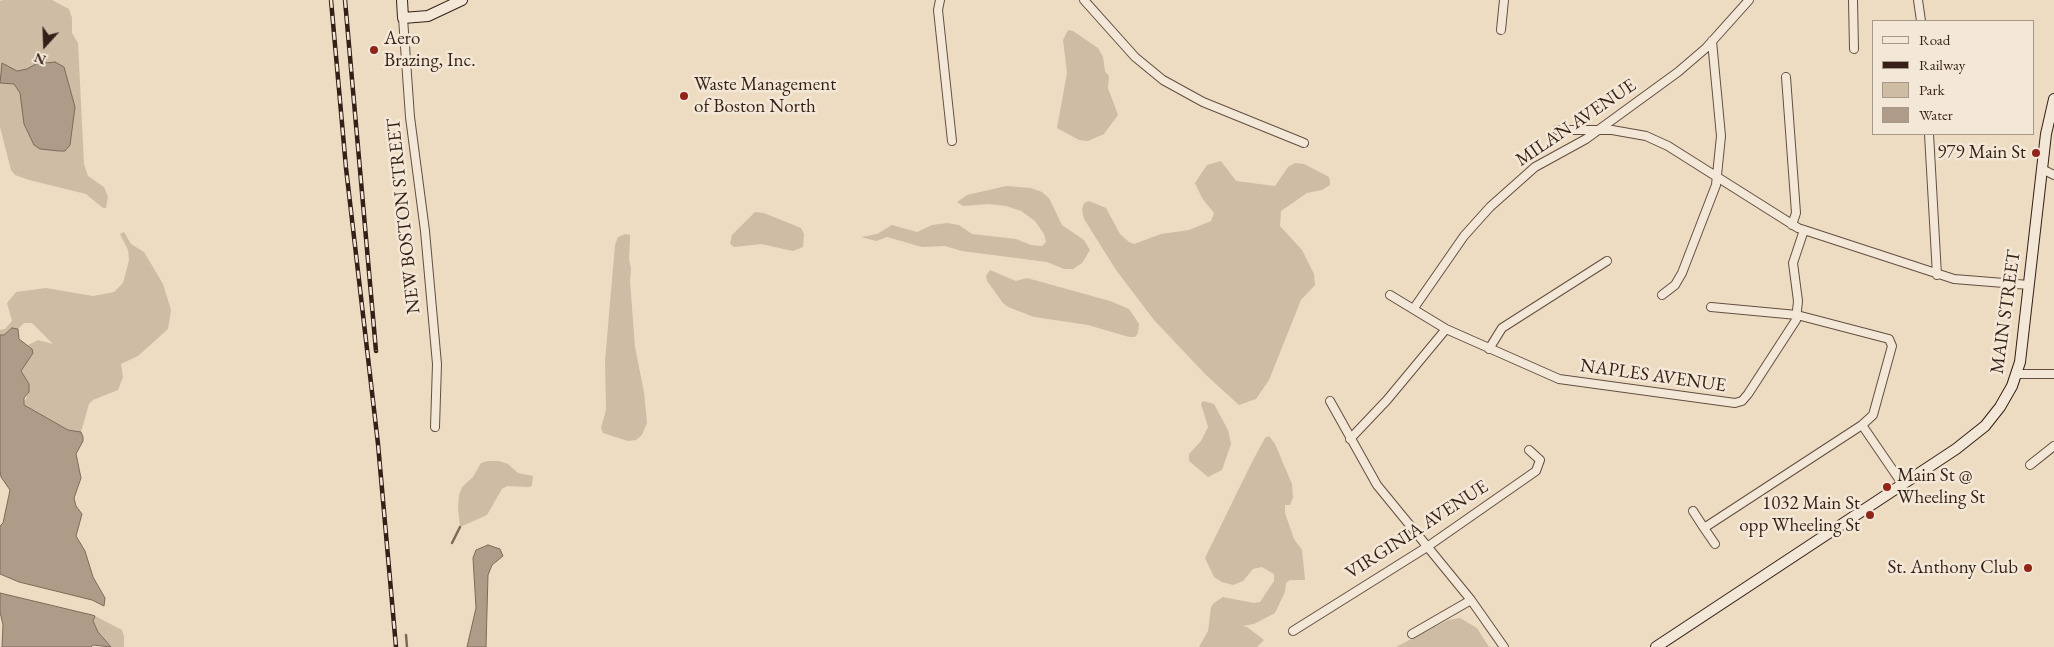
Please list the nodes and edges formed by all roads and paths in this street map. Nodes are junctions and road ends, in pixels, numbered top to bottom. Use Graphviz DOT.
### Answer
graph roads {
  1 [pos="402,0"];
  2 [pos="462,0"];
  3 [pos="940,0"];
  4 [pos="1084,0"];
  5 [pos="1504,0"];
  6 [pos="1750,0"];
  7 [pos="1853,0"];
  8 [pos="1918,0"];
  9 [pos="403,18"];
  10 [pos="1921,20"];
  11 [pos="1500,30"];
  12 [pos="1712,42"];
  13 [pos="1854,49"];
  14 [pos="1786,77"];
  15 [pos="2054,99"];
  16 [pos="1556,130"];
  17 [pos="1599,130"];
  18 [pos="1929,135"];
  19 [pos="952,141"];
  20 [pos="1304,143"];
  21 [pos="2042,168"];
  22 [pos="2054,175"];
  23 [pos="1718,178"];
  24 [pos="1792,225"];
  25 [pos="1804,230"];
  26 [pos="1607,261"];
  27 [pos="1938,275"];
  28 [pos="2029,285"];
  29 [pos="1390,295"];
  30 [pos="1662,296"];
  31 [pos="1711,307"];
  32 [pos="1414,308"];
  33 [pos="1797,315"];
  34 [pos="1446,329"];
  35 [pos="1489,349"];
  36 [pos="2017,374"];
  37 [pos="2054,374"];
  38 [pos="1330,401"];
  39 [pos="1862,425"];
  40 [pos="435,427"];
  41 [pos="1350,439"];
  42 [pos="2054,446"];
  43 [pos="1529,450"];
  44 [pos="2030,465"];
  45 [pos="1903,484"];
  46 [pos="1693,511"];
  47 [pos="1704,528"];
  48 [pos="1715,544"];
  49 [pos="1427,547"];
  50 [pos="1471,600"];
  51 [pos="1293,631"];
  52 [pos="1412,634"];
  53 [pos="1504,647"];
  54 [pos="1656,647"];
  1 -- 9 [label="main road, NEW BOSTON STREET"];
  2 -- 9 [label="main road"];
  3 -- 19 [label="street"];
  4 -- 20 [label="street"];
  5 -- 11 [label="street"];
  6 -- 12 [label="street, MILAN AVENUE"];
  7 -- 13 [label="street"];
  8 -- 10 [label="street"];
  9 -- 40 [label="street, NEW BOSTON STREET"];
  12 -- 17 [label="street, MILAN AVENUE"];
  12 -- 23 [label="street"];
  14 -- 24 [label="street"];
  15 -- 21 [label="main road, MAIN STREET"];
  16 -- 17 [label="street"];
  17 -- 23 [label="street"];
  17 -- 32 [label="street, MILAN AVENUE"];
  18 -- 27 [label="street"];
  21 -- 22 [label="street"];
  21 -- 28 [label="main road, MAIN STREET"];
  23 -- 24 [label="street"];
  23 -- 30 [label="street"];
  24 -- 25 [label="street"];
  25 -- 27 [label="street"];
  25 -- 33 [label="street"];
  26 -- 35 [label="street"];
  27 -- 28 [label="street"];
  28 -- 36 [label="main road, MAIN STREET"];
  29 -- 32 [label="street, NAPLES AVENUE"];
  31 -- 33 [label="street"];
  32 -- 34 [label="street, NAPLES AVENUE"];
  33 -- 35 [label="street, NAPLES AVENUE"];
  33 -- 39 [label="street"];
  34 -- 35 [label="street, NAPLES AVENUE"];
  34 -- 41 [label="street"];
  36 -- 37 [label="street"];
  36 -- 45 [label="main road, MAIN STREET"];
  38 -- 41 [label="street"];
  39 -- 45 [label="street"];
  39 -- 47 [label="street"];
  41 -- 49 [label="street"];
  42 -- 44 [label="street"];
  43 -- 49 [label="street, VIRGINIA AVENUE"];
  45 -- 54 [label="main road, MAIN STREET"];
  46 -- 47 [label="street"];
  47 -- 48 [label="street"];
  49 -- 50 [label="street"];
  49 -- 51 [label="street, VIRGINIA AVENUE"];
  50 -- 52 [label="street"];
  50 -- 53 [label="street"];
}
